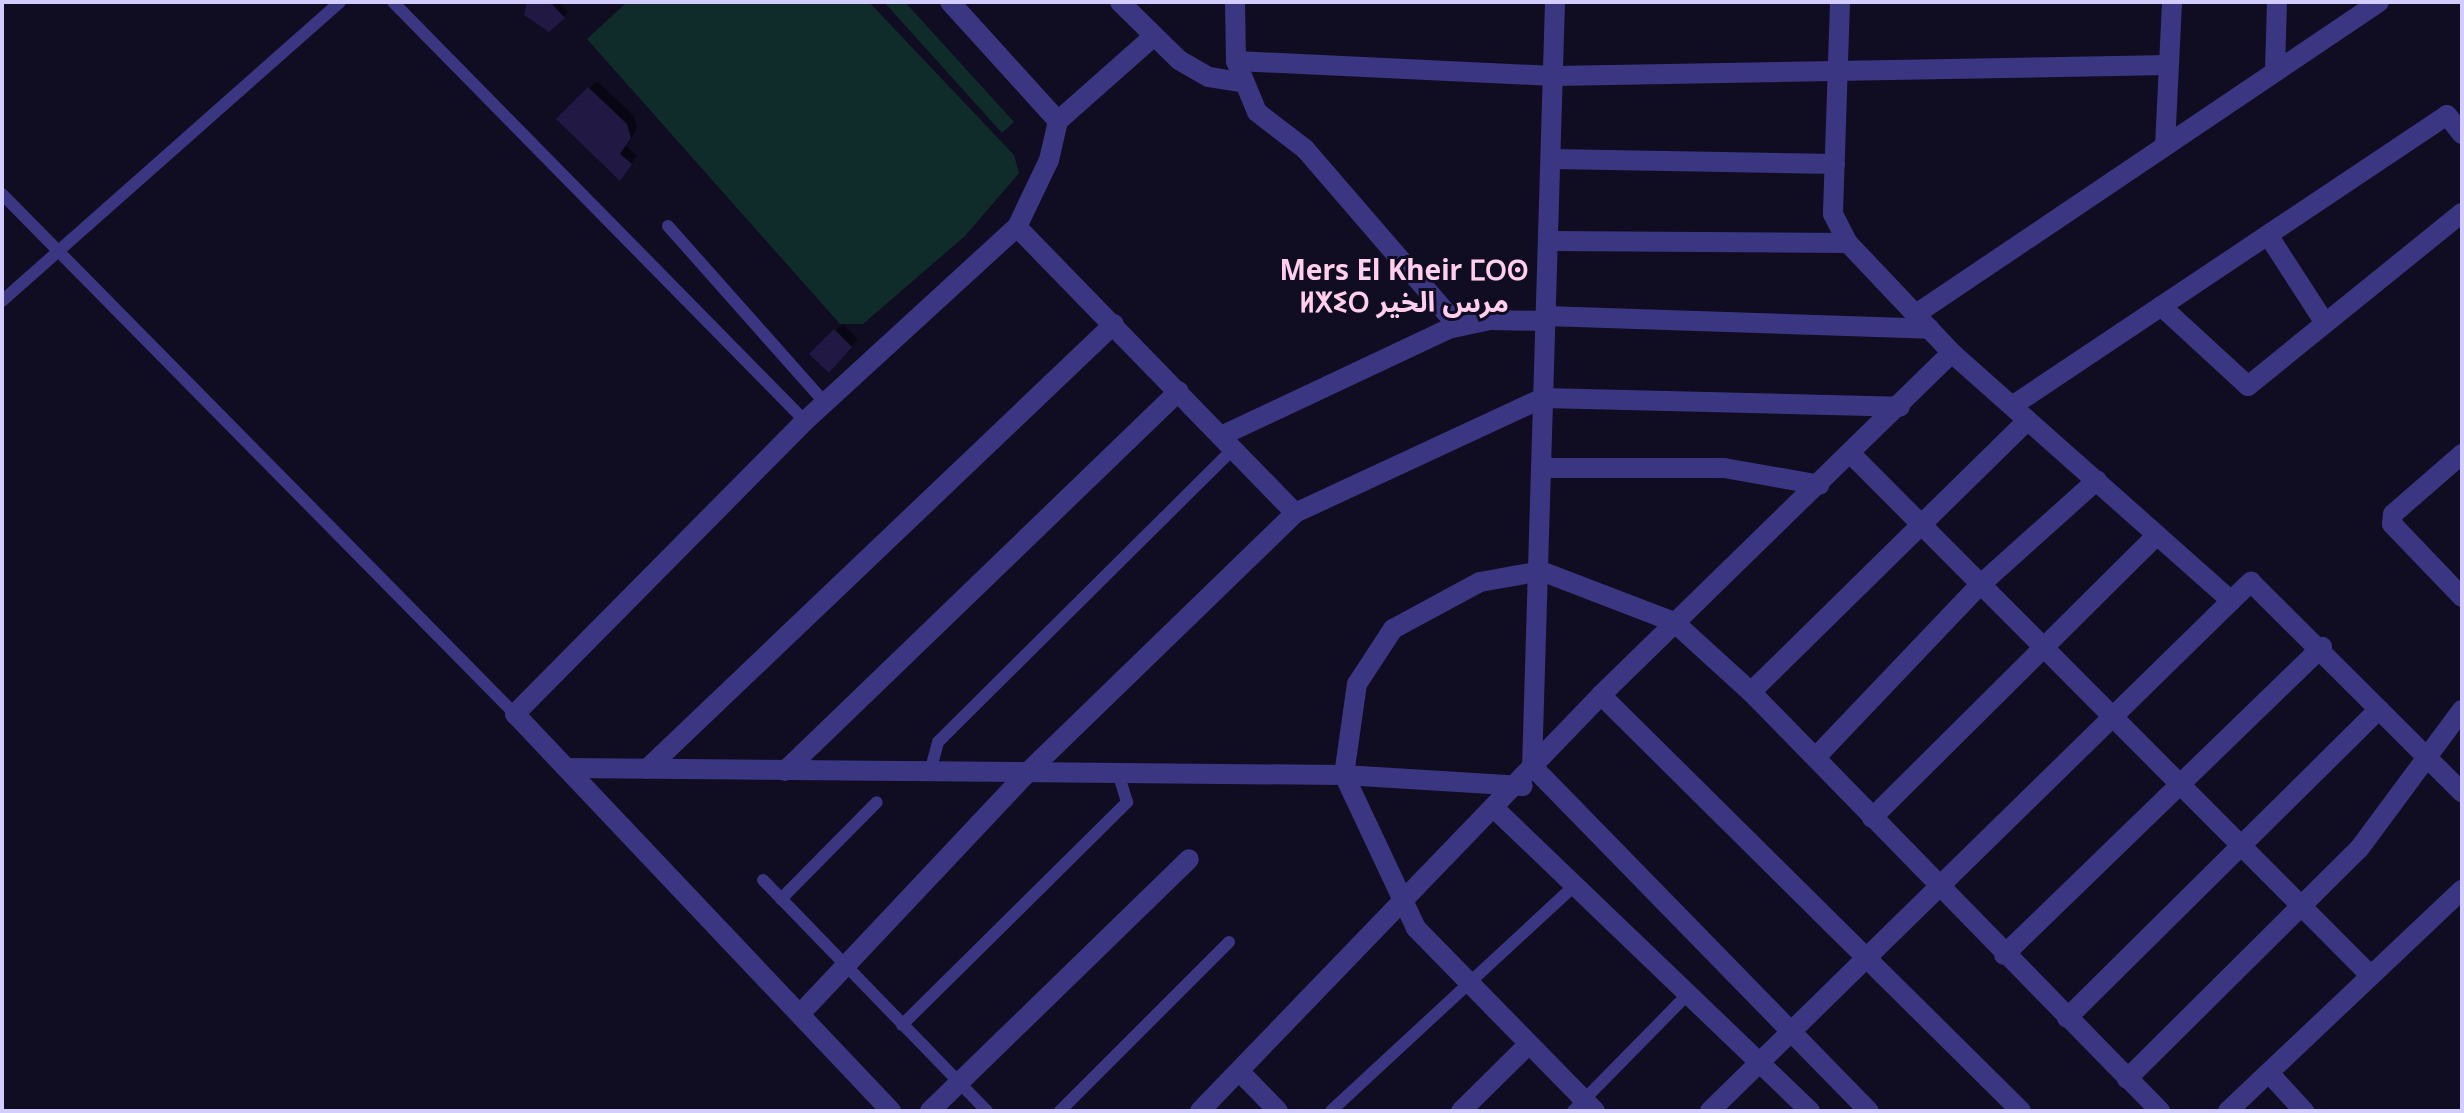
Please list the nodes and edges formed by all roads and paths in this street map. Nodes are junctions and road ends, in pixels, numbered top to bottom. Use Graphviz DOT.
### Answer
graph roads {
  1 [pos="340,2"];
  2 [pos="393,2"];
  3 [pos="950,2"];
  4 [pos="1120,2"];
  5 [pos="1235,2"];
  6 [pos="1555,2"];
  7 [pos="1840,2"];
  8 [pos="2172,2"];
  9 [pos="2277,2"];
  10 [pos="2377,3"];
  11 [pos="1153,37"];
  12 [pos="1236,61"];
  13 [pos="2169,65"];
  14 [pos="1839,70"];
  15 [pos="2275,72"];
  16 [pos="1554,76"];
  17 [pos="1241,82"];
  18 [pos="1058,121"];
  19 [pos="2462,134"];
  20 [pos="2165,146"];
  21 [pos="1551,159"];
  22 [pos="1835,164"];
  23 [pos="2,194"];
  24 [pos="2462,213"];
  25 [pos="668,226"];
  26 [pos="1017,227"];
  27 [pos="2268,235"];
  28 [pos="1548,241"];
  29 [pos="1848,243"];
  30 [pos="58,251"];
  31 [pos="2,301"];
  32 [pos="2161,306"];
  33 [pos="1546,318"];
  34 [pos="1923,322"];
  35 [pos="2325,323"];
  36 [pos="1114,324"];
  37 [pos="1458,326"];
  38 [pos="1952,353"];
  39 [pos="1179,391"];
  40 [pos="1543,398"];
  41 [pos="824,402"];
  42 [pos="2012,406"];
  43 [pos="1900,407"];
  44 [pos="2028,420"];
  45 [pos="805,421"];
  46 [pos="1227,442"];
  47 [pos="2462,455"];
  48 [pos="1853,456"];
  49 [pos="1542,468"];
  50 [pos="2097,480"];
  51 [pos="1820,485"];
  52 [pos="1295,513"];
  53 [pos="1920,524"];
  54 [pos="2156,536"];
  55 [pos="1541,571"];
  56 [pos="1980,585"];
  57 [pos="2462,597"];
  58 [pos="2231,601"];
  59 [pos="1674,622"];
  60 [pos="2041,646"];
  61 [pos="2322,647"];
  62 [pos="1751,692"];
  63 [pos="1601,695"];
  64 [pos="2379,709"];
  65 [pos="2462,710"];
  66 [pos="515,714"];
  67 [pos="2111,718"];
  68 [pos="2427,756"];
  69 [pos="1816,757"];
  70 [pos="1532,766"];
  71 [pos="568,768"];
  72 [pos="647,769"];
  73 [pos="785,771"];
  74 [pos="930,772"];
  75 [pos="1028,772"];
  76 [pos="1118,773"];
  77 [pos="1344,775"];
  78 [pos="1516,785"];
  79 [pos="2174,787"];
  80 [pos="1554,789"];
  81 [pos="2462,792"];
  82 [pos="877,802"];
  83 [pos="1494,808"];
  84 [pos="1872,818"];
  85 [pos="2237,848"];
  86 [pos="1189,859"];
  87 [pos="763,880"];
  88 [pos="1575,885"];
  89 [pos="1940,890"];
  90 [pos="2462,890"];
  91 [pos="781,899"];
  92 [pos="1404,901"];
  93 [pos="2297,910"];
  94 [pos="1229,942"];
  95 [pos="2004,955"];
  96 [pos="1871,958"];
  97 [pos="846,968"];
  98 [pos="2368,973"];
  99 [pos="1467,981"];
  100 [pos="1689,993"];
  101 [pos="800,1014"];
  102 [pos="2067,1018"];
  103 [pos="902,1025"];
  104 [pos="1791,1033"];
  105 [pos="1527,1046"];
  106 [pos="1761,1061"];
  107 [pos="1240,1072"];
  108 [pos="2269,1073"];
  109 [pos="2127,1079"];
  110 [pos="958,1083"];
  111 [pos="1584,1107"];
  112 [pos="891,1111"];
  113 [pos="930,1111"];
  114 [pos="987,1111"];
  115 [pos="1060,1111"];
  116 [pos="1200,1111"];
  117 [pos="1278,1111"];
  118 [pos="1331,1111"];
  119 [pos="1461,1111"];
  120 [pos="1710,1111"];
  121 [pos="1810,1111"];
  122 [pos="1869,1111"];
  123 [pos="2021,1111"];
  124 [pos="2160,1111"];
  125 [pos="2228,1111"];
  126 [pos="2304,1111"];
  1 -- 30 [label="lane"];
  2 -- 45 [label="lane"];
  3 -- 18 [label="street"];
  4 -- 11 [label="street"];
  5 -- 12 [label="street"];
  6 -- 16 [label="street"];
  7 -- 14 [label="street"];
  8 -- 13 [label="street"];
  9 -- 15 [label="street"];
  10 -- 15 [label="street"];
  11 -- 17 [label="street"];
  11 -- 18 [label="street"];
  12 -- 16 [label="street"];
  12 -- 17 [label="street"];
  13 -- 14 [label="street"];
  13 -- 20 [label="street"];
  14 -- 16 [label="street"];
  14 -- 22 [label="street"];
  15 -- 20 [label="street"];
  16 -- 21 [label="street"];
  17 -- 37 [label="street"];
  18 -- 26 [label="street"];
  19 -- 27 [label="street"];
  20 -- 34 [label="street"];
  21 -- 22 [label="street"];
  21 -- 28 [label="street"];
  22 -- 29 [label="street"];
  23 -- 30 [label="lane"];
  24 -- 35 [label="street"];
  25 -- 41 [label="lane"];
  26 -- 36 [label="street"];
  26 -- 41 [label="street"];
  27 -- 32 [label="street"];
  27 -- 35 [label="street"];
  28 -- 29 [label="street"];
  28 -- 33 [label="street"];
  29 -- 34 [label="street"];
  30 -- 31 [label="lane"];
  30 -- 66 [label="lane"];
  32 -- 35 [label="street"];
  32 -- 42 [label="street"];
  33 -- 34 [label="street"];
  33 -- 37 [label="street"];
  33 -- 40 [label="street"];
  34 -- 38 [label="street"];
  36 -- 39 [label="street"];
  36 -- 72 [label="street"];
  37 -- 46 [label="street"];
  38 -- 42 [label="street"];
  38 -- 43 [label="street"];
  39 -- 46 [label="street"];
  39 -- 73 [label="street"];
  40 -- 43 [label="street"];
  40 -- 49 [label="street"];
  40 -- 52 [label="street"];
  41 -- 45 [label="street"];
  42 -- 44 [label="street"];
  43 -- 48 [label="street"];
  44 -- 50 [label="street"];
  44 -- 53 [label="street"];
  45 -- 66 [label="street"];
  46 -- 52 [label="street"];
  46 -- 74 [label="lane"];
  47 -- 57 [label="street"];
  48 -- 51 [label="street"];
  48 -- 53 [label="street"];
  49 -- 51 [label="street"];
  49 -- 55 [label="street"];
  50 -- 54 [label="street"];
  50 -- 56 [label="street"];
  51 -- 59 [label="street"];
  52 -- 75 [label="street"];
  53 -- 56 [label="street"];
  53 -- 62 [label="street"];
  54 -- 58 [label="street"];
  54 -- 60 [label="street"];
  55 -- 59 [label="street"];
  55 -- 70 [label="street"];
  55 -- 77 [label="street"];
  56 -- 60 [label="street"];
  56 -- 69 [label="street"];
  58 -- 61 [label="street"];
  58 -- 67 [label="street"];
  59 -- 62 [label="street"];
  59 -- 63 [label="street"];
  60 -- 67 [label="street"];
  60 -- 84 [label="street"];
  61 -- 64 [label="street"];
  61 -- 79 [label="street"];
  62 -- 69 [label="street"];
  63 -- 70 [label="street"];
  63 -- 96 [label="street"];
  64 -- 68 [label="street"];
  64 -- 85 [label="street"];
  65 -- 68 [label="street"];
  66 -- 71 [label="street"];
  67 -- 79 [label="street"];
  67 -- 89 [label="street"];
  68 -- 81 [label="street"];
  68 -- 93 [label="street"];
  69 -- 84 [label="street"];
  70 -- 78 [label="street"];
  70 -- 80 [label="street"];
  71 -- 72 [label="street"];
  71 -- 101 [label="street"];
  72 -- 73 [label="street"];
  73 -- 74 [label="street"];
  74 -- 75 [label="street"];
  75 -- 76 [label="street"];
  75 -- 97 [label="street"];
  76 -- 77 [label="street"];
  76 -- 103 [label="lane"];
  77 -- 78 [label="street"];
  77 -- 92 [label="street"];
  78 -- 80 [label="street"];
  78 -- 83 [label="street"];
  79 -- 85 [label="street"];
  79 -- 95 [label="street"];
  80 -- 104 [label="street"];
  82 -- 91 [label="lane"];
  83 -- 88 [label="street"];
  83 -- 92 [label="street"];
  84 -- 89 [label="street"];
  85 -- 93 [label="street"];
  85 -- 102 [label="street"];
  86 -- 110 [label="street"];
  87 -- 91 [label="lane"];
  88 -- 99 [label="lane"];
  88 -- 100 [label="street"];
  89 -- 95 [label="street"];
  89 -- 96 [label="street"];
  90 -- 98 [label="street"];
  91 -- 97 [label="lane"];
  92 -- 99 [label="street"];
  92 -- 107 [label="street"];
  93 -- 98 [label="street"];
  93 -- 109 [label="street"];
  94 -- 115 [label="lane"];
  95 -- 102 [label="street"];
  96 -- 104 [label="street"];
  96 -- 123 [label="street"];
  97 -- 101 [label="street"];
  97 -- 103 [label="lane"];
  98 -- 108 [label="street"];
  99 -- 105 [label="street"];
  99 -- 118 [label="lane"];
  100 -- 106 [label="street"];
  100 -- 111 [label="lane"];
  101 -- 112 [label="street"];
  102 -- 109 [label="street"];
  103 -- 110 [label="lane"];
  104 -- 106 [label="street"];
  104 -- 122 [label="street"];
  105 -- 111 [label="street"];
  105 -- 119 [label="street"];
  106 -- 120 [label="street"];
  106 -- 121 [label="street"];
  107 -- 116 [label="street"];
  107 -- 117 [label="street"];
  108 -- 125 [label="street"];
  108 -- 126 [label="street"];
  109 -- 124 [label="street"];
  110 -- 113 [label="street"];
  110 -- 114 [label="lane"];
}
